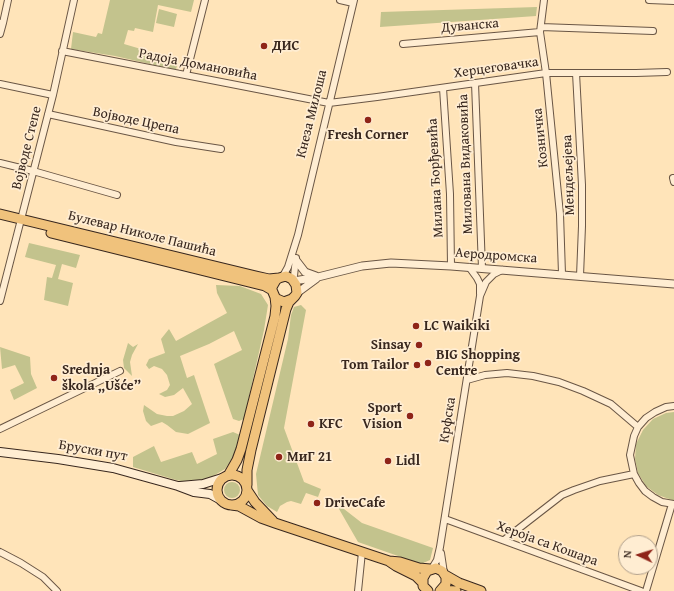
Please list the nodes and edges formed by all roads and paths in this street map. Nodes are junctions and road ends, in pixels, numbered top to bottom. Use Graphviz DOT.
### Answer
graph roads {
  1 [pos="8,0"];
  2 [pos="74,0"];
  3 [pos="205,0"];
  4 [pos="340,0"];
  5 [pos="544,0"];
  6 [pos="649,0"];
  7 [pos="674,1"];
  8 [pos="354,2"];
  9 [pos="1,23"];
  10 [pos="540,29"];
  11 [pos="654,32"];
  12 [pos="0,34"];
  13 [pos="403,44"];
  14 [pos="62,51"];
  15 [pos="667,72"];
  16 [pos="546,73"];
  17 [pos="576,73"];
  18 [pos="186,75"];
  19 [pos="0,84"];
  20 [pos="475,84"];
  21 [pos="443,88"];
  22 [pos="53,95"];
  23 [pos="329,103"];
  24 [pos="48,114"];
  25 [pos="221,149"];
  26 [pos="0,163"];
  27 [pos="33,171"];
  28 [pos="117,195"];
  29 [pos="0,214"];
  30 [pos="0,220"];
  31 [pos="20,222"];
  32 [pos="298,235"];
  33 [pos="295,259"];
  34 [pos="451,266"];
  35 [pos="469,267"];
  36 [pos="482,268"];
  37 [pos="503,270"];
  38 [pos="562,274"];
  39 [pos="580,276"];
  40 [pos="281,277"];
  41 [pos="318,277"];
  42 [pos="293,280"];
  43 [pos="255,283"];
  44 [pos="674,284"];
  45 [pos="273,293"];
  46 [pos="294,296"];
  47 [pos="480,296"];
  48 [pos="0,301"];
  49 [pos="275,312"];
  50 [pos="120,371"];
  51 [pos="467,380"];
  52 [pos="674,406"];
  53 [pos="638,427"];
  54 [pos="0,429"];
  55 [pos="0,452"];
  56 [pos="634,474"];
  57 [pos="225,476"];
  58 [pos="178,486"];
  59 [pos="247,487"];
  60 [pos="219,499"];
  61 [pos="673,504"];
  62 [pos="231,505"];
  63 [pos="445,519"];
  64 [pos="274,523"];
  65 [pos="504,540"];
  66 [pos="440,547"];
  67 [pos="0,552"];
  68 [pos="362,552"];
  69 [pos="389,561"];
  70 [pos="431,568"];
  71 [pos="445,574"];
  72 [pos="426,588"];
  73 [pos="57,591"];
  74 [pos="358,591"];
  75 [pos="441,591"];
  76 [pos="456,591"];
  77 [pos="481,591"];
  78 [pos="641,591"];
  79 [pos="646,591"];
  1 -- 9 [label="street"];
  2 -- 14 [label="street, Војводе Степе"];
  3 -- 18 [label="street"];
  4 -- 8 [label="street"];
  5 -- 10 [label="street, Козничка"];
  6 -- 7 [label="street"];
  8 -- 23 [label="street, Кнеза Милоша"];
  9 -- 12 [label="street"];
  10 -- 11 [label="street, Дуванска"];
  10 -- 13 [label="street, Дуванска"];
  10 -- 16 [label="street, Козничка"];
  14 -- 18 [label="street, Радоја Домановића"];
  14 -- 22 [label="street, Војводе Степе"];
  15 -- 17 [label="street, Херцеговачка"];
  16 -- 17 [label="street, Херцеговачка"];
  16 -- 20 [label="street, Херцеговачка"];
  16 -- 38 [label="street, Козничка"];
  17 -- 39 [label="street, Мендељејева"];
  18 -- 23 [label="street, Радоја Домановића"];
  19 -- 22 [label="street"];
  20 -- 21 [label="street, Херцеговачка"];
  20 -- 36 [label="street, Милована Видаковића"];
  21 -- 23 [label="street, Херцеговачка"];
  21 -- 34 [label="street, Милана Ђорђевића"];
  22 -- 24 [label="street, Војводе Степе"];
  23 -- 32 [label="street, Кнеза Милоша"];
  24 -- 25 [label="street, Војводе Црепа"];
  24 -- 27 [label="street, Војводе Степе"];
  26 -- 27 [label="street"];
  27 -- 28 [label="street"];
  27 -- 31 [label="street, Војводе Степе"];
  29 -- 31 [label="main road, Булевар Николе Пашића"];
  30 -- 31 [label="main road, Булевар Николе Пашића"];
  31 -- 40 [label="main road, Булевар Николе Пашића"];
  31 -- 43 [label="main road, Булевар Николе Пашића"];
  31 -- 48 [label="street, Војводе Степе"];
  32 -- 33 [label="street, Кнеза Милоша"];
  32 -- 40 [label="street, Кнеза Милоша"];
  33 -- 41 [label="street"];
  33 -- 42 [label="street, Кнеза Милоша"];
  34 -- 35 [label="street, Аеродромска"];
  34 -- 41 [label="street, Аеродромска"];
  35 -- 36 [label="street, Аеродромска"];
  35 -- 47 [label="street"];
  36 -- 37 [label="street, Аеродромска"];
  37 -- 38 [label="street, Аеродромска"];
  37 -- 47 [label="street"];
  38 -- 39 [label="street, Аеродромска"];
  39 -- 44 [label="street, Аеродромска"];
  40 -- 42 [label="main road"];
  40 -- 45 [label="main road"];
  41 -- 42 [label="street, Аеродромска"];
  41 -- 46 [label="street, Аеродромска"];
  42 -- 46 [label="main road"];
  43 -- 45 [label="main road, Булевар Николе Пашића"];
  43 -- 49 [label="main road"];
  45 -- 46 [label="main road"];
  45 -- 49 [label="main road"];
  46 -- 59 [label="main road"];
  47 -- 51 [label="street, Крфска"];
  49 -- 57 [label="main road"];
  50 -- 54 [label="street"];
  51 -- 53 [label="street"];
  51 -- 63 [label="street, Крфска"];
  52 -- 53 [label="street"];
  53 -- 56 [label="street"];
  55 -- 58 [label="main road, Бруски пут"];
  56 -- 61 [label="street"];
  56 -- 65 [label="street"];
  57 -- 58 [label="main road, Бруски пут"];
  57 -- 59 [label="main road"];
  57 -- 60 [label="main road"];
  58 -- 60 [label="main road, Бруски пут"];
  59 -- 62 [label="main road"];
  59 -- 64 [label="main road"];
  60 -- 62 [label="main road"];
  61 -- 79 [label="street"];
  62 -- 64 [label="main road"];
  63 -- 65 [label="street, Хероја са Кошара"];
  63 -- 66 [label="street, Крфска"];
  64 -- 68 [label="main road"];
  65 -- 78 [label="street, Хероја са Кошара"];
  66 -- 70 [label="street, Крфска"];
  66 -- 71 [label="street, Крфска"];
  67 -- 73 [label="street"];
  68 -- 69 [label="main road"];
  68 -- 74 [label="street"];
  69 -- 70 [label="main road"];
  69 -- 72 [label="main road"];
  70 -- 71 [label="main road"];
  70 -- 72 [label="main road"];
  71 -- 75 [label="main road"];
  71 -- 77 [label="main road"];
  75 -- 76 [label="main road"];
}
